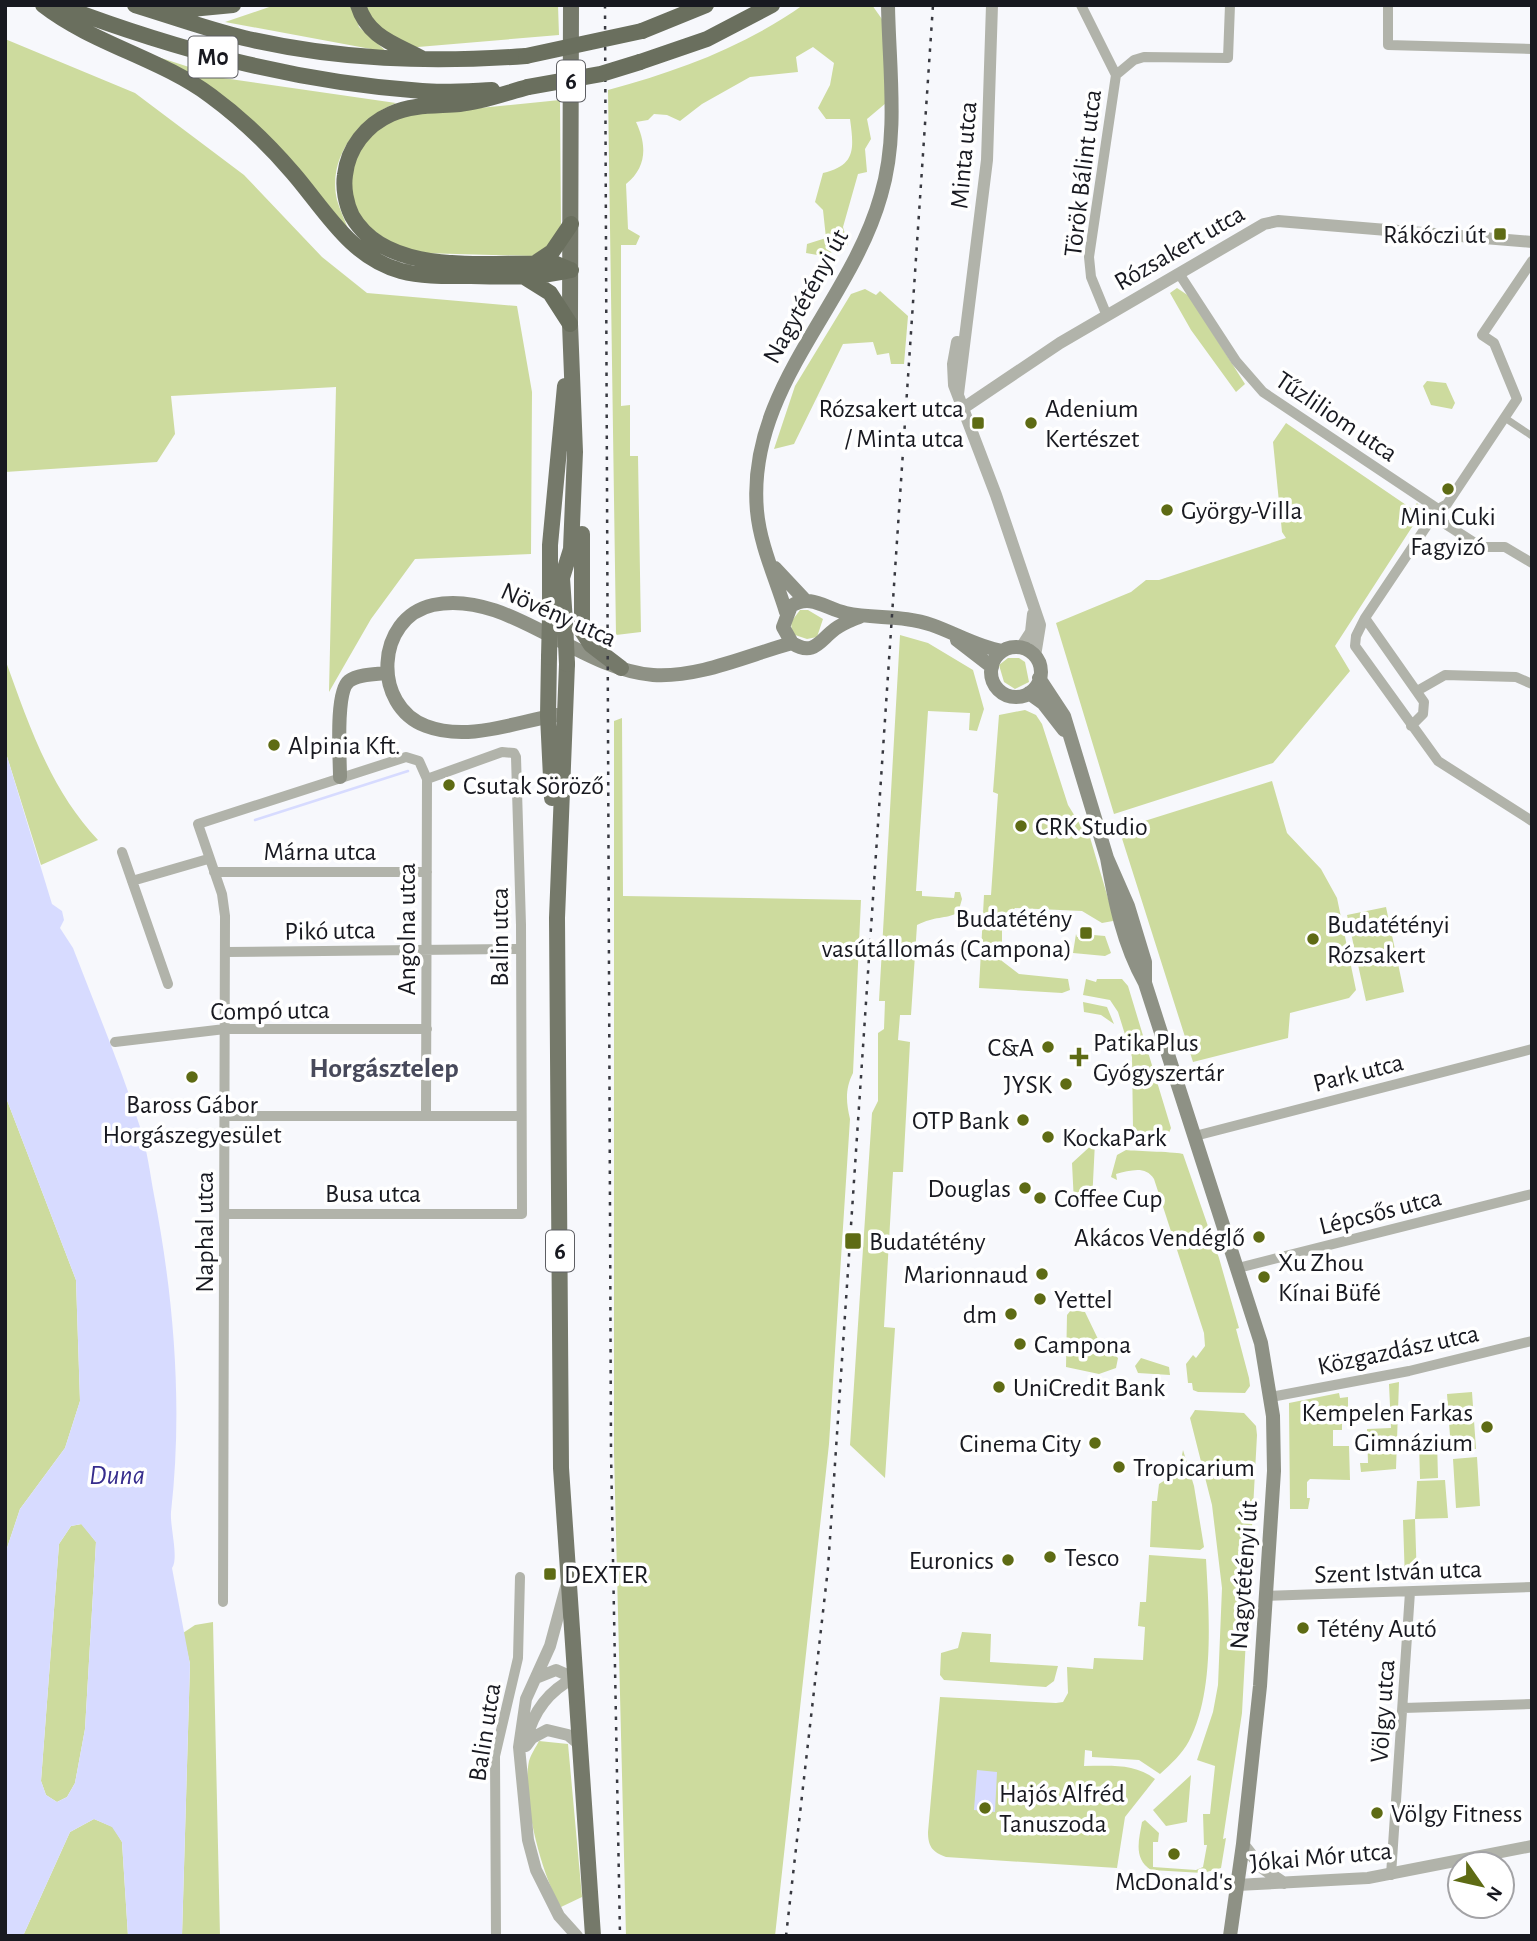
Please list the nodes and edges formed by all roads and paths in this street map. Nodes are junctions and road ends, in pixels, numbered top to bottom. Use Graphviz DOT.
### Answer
graph roads {
  1 [pos="43,5"];
  2 [pos="58,5"];
  3 [pos="135,5"];
  4 [pos="165,5"];
  5 [pos="233,5"];
  6 [pos="358,5"];
  7 [pos="571,5"];
  8 [pos="706,5"];
  9 [pos="772,5"];
  10 [pos="888,5"];
  11 [pos="992,5"];
  12 [pos="1081,5"];
  13 [pos="1230,5"];
  14 [pos="1388,5"];
  15 [pos="1532,49"];
  16 [pos="429,62"];
  17 [pos="1116,75"];
  18 [pos="528,87"];
  19 [pos="572,224"];
  20 [pos="1532,242"];
  21 [pos="1532,261"];
  22 [pos="537,262"];
  23 [pos="571,270"];
  24 [pos="1180,275"];
  25 [pos="524,277"];
  26 [pos="1107,316"];
  27 [pos="570,330"];
  28 [pos="962,409"];
  29 [pos="1505,418"];
  30 [pos="1532,436"];
  31 [pos="575,452"];
  32 [pos="1435,512"];
  33 [pos="1532,563"];
  34 [pos="771,564"];
  35 [pos="805,600"];
  36 [pos="1033,603"];
  37 [pos="827,609"];
  38 [pos="861,616"];
  39 [pos="1365,618"];
  40 [pos="557,619"];
  41 [pos="785,619"];
  42 [pos="944,631"];
  43 [pos="831,632"];
  44 [pos="792,643"];
  45 [pos="1022,646"];
  46 [pos="1003,651"];
  47 [pos="753,654"];
  48 [pos="1035,656"];
  49 [pos="992,667"];
  50 [pos="621,668"];
  51 [pos="387,673"];
  52 [pos="1039,678"];
  53 [pos="1532,684"];
  54 [pos="1416,691"];
  55 [pos="1029,693"];
  56 [pos="565,714"];
  57 [pos="548,716"];
  58 [pos="1410,726"];
  59 [pos="1068,735"];
  60 [pos="340,778"];
  61 [pos="427,779"];
  62 [pos="1532,821"];
  63 [pos="122,852"];
  64 [pos="208,859"];
  65 [pos="214,872"];
  66 [pos="428,872"];
  67 [pos="132,881"];
  68 [pos="558,918"];
  69 [pos="519,949"];
  70 [pos="427,950"];
  71 [pos="226,952"];
  72 [pos="168,984"];
  73 [pos="225,1029"];
  74 [pos="427,1029"];
  75 [pos="115,1042"];
  76 [pos="1532,1049"];
  77 [pos="426,1114"];
  78 [pos="225,1116"];
  79 [pos="520,1116"];
  80 [pos="1195,1136"];
  81 [pos="1532,1194"];
  82 [pos="225,1214"];
  83 [pos="522,1214"];
  84 [pos="1238,1268"];
  85 [pos="1532,1341"];
  86 [pos="1272,1397"];
  87 [pos="520,1577"];
  88 [pos="567,1584"];
  89 [pos="1532,1587"];
  90 [pos="1410,1592"];
  91 [pos="1266,1596"];
  92 [pos="223,1602"];
  93 [pos="574,1678"];
  94 [pos="535,1680"];
  95 [pos="1532,1704"];
  96 [pos="1403,1708"];
  97 [pos="580,1745"];
  98 [pos="524,1749"];
  99 [pos="522,1775"];
  100 [pos="1243,1844"];
  101 [pos="1532,1846"];
  102 [pos="1391,1875"];
  103 [pos="1284,1883"];
  104 [pos="1237,1885"];
  105 [pos="496,1936"];
  106 [pos="577,1936"];
  107 [pos="593,1936"];
  108 [pos="1230,1936"];
  1 -- 25 [label="highway"];
  2 -- 18 [label="highway, M0"];
  3 -- 16 [label="highway, M0"];
  4 -- 5 [label="highway"];
  6 -- 16 [label="highway"];
  7 -- 19 [label="main road, 6"];
  8 -- 16 [label="highway, M0, bridge"];
  9 -- 18 [label="highway, M0, bridge"];
  10 -- 34 [label="main road, Nagytétényi út"];
  11 -- 28 [label="street, Minta utca"];
  12 -- 17 [label="street, Török Bálint utca"];
  13 -- 17 [label="street, Török Bálint utca"];
  14 -- 15 [label="street"];
  17 -- 26 [label="street, Török Bálint utca"];
  18 -- 22 [label="highway"];
  19 -- 22 [label="highway"];
  19 -- 23 [label="main road, 6"];
  20 -- 24 [label="street, Rózsakert utca"];
  21 -- 29 [label="street"];
  22 -- 23 [label="highway"];
  23 -- 25 [label="highway"];
  23 -- 27 [label="main road, 6"];
  24 -- 26 [label="street, Rózsakert utca"];
  24 -- 32 [label="street, Tűzliliom utca"];
  25 -- 27 [label="highway"];
  26 -- 28 [label="street, Rózsakert utca"];
  27 -- 31 [label="main road, 6"];
  27 -- 40 [label="main road, 6"];
  28 -- 36 [label="street, Nagytétényi út"];
  29 -- 30 [label="street"];
  29 -- 32 [label="street"];
  31 -- 40 [label="main road, 6"];
  31 -- 50 [label="main road"];
  32 -- 33 [label="street, Tűzliliom utca"];
  32 -- 39 [label="street"];
  34 -- 35 [label="main road, Nagytétényi út"];
  34 -- 41 [label="main road, Nagytétényi út"];
  35 -- 37 [label="main road"];
  35 -- 41 [label="main road, Növény utca"];
  36 -- 45 [label="street, Nagytétényi út"];
  36 -- 48 [label="street, Nagytétényi út"];
  37 -- 38 [label="main road"];
  37 -- 43 [label="main road"];
  38 -- 42 [label="main road"];
  38 -- 43 [label="main road, Növény utca"];
  39 -- 54 [label="street"];
  39 -- 58 [label="street"];
  40 -- 56 [label="main road, 6, bridge"];
  40 -- 57 [label="main road, 6, bridge"];
  41 -- 44 [label="main road"];
  41 -- 47 [label="main road, Növény utca"];
  42 -- 46 [label="main road"];
  42 -- 49 [label="main road"];
  43 -- 44 [label="main road, Növény utca"];
  44 -- 47 [label="main road, Növény utca"];
  45 -- 46 [label="main road"];
  45 -- 48 [label="main road"];
  46 -- 49 [label="main road"];
  47 -- 50 [label="main road, Növény utca"];
  48 -- 52 [label="main road, Nagytétényi út"];
  49 -- 55 [label="main road"];
  50 -- 51 [label="main road, Növény utca"];
  51 -- 57 [label="main road"];
  51 -- 60 [label="main road"];
  52 -- 55 [label="main road"];
  52 -- 59 [label="main road, Nagytétényi út"];
  53 -- 54 [label="street"];
  54 -- 58 [label="street"];
  55 -- 59 [label="main road, Nagytétényi út"];
  56 -- 57 [label="main road"];
  56 -- 68 [label="main road, 6"];
  57 -- 68 [label="main road, 6"];
  58 -- 62 [label="street"];
  59 -- 80 [label="main road, Nagytétényi út"];
  60 -- 61 [label="street"];
  60 -- 64 [label="street, Naphal utca"];
  61 -- 66 [label="street, Angolna utca"];
  61 -- 69 [label="street, Balin utca"];
  63 -- 67 [label="street"];
  64 -- 65 [label="street, Naphal utca"];
  64 -- 67 [label="street"];
  65 -- 66 [label="street, Márna utca"];
  65 -- 71 [label="street, Naphal utca"];
  66 -- 70 [label="street, Angolna utca"];
  67 -- 72 [label="street"];
  68 -- 88 [label="main road, 6"];
  69 -- 70 [label="street, Pikó utca"];
  69 -- 79 [label="street, Balin utca"];
  70 -- 71 [label="street, Pikó utca"];
  70 -- 74 [label="street, Angolna utca"];
  71 -- 73 [label="street, Naphal utca"];
  73 -- 74 [label="street, Compó utca"];
  73 -- 75 [label="street, Compó utca"];
  73 -- 78 [label="street, Naphal utca"];
  74 -- 77 [label="street, Angolna utca"];
  76 -- 80 [label="street, Park utca"];
  77 -- 78 [label="street"];
  77 -- 79 [label="street"];
  78 -- 82 [label="street, Naphal utca"];
  79 -- 83 [label="street, Balin utca"];
  80 -- 84 [label="main road, Nagytétényi út"];
  81 -- 84 [label="street, Lépcsős utca"];
  82 -- 83 [label="street, Busa utca"];
  82 -- 92 [label="street, Naphal utca"];
  84 -- 86 [label="main road, Nagytétényi út"];
  85 -- 86 [label="street, Közgazdász utca"];
  86 -- 91 [label="main road, Nagytétényi út"];
  87 -- 105 [label="street, Balin utca"];
  88 -- 93 [label="main road, 6"];
  88 -- 94 [label="street"];
  89 -- 90 [label="street, Szent István utca"];
  90 -- 91 [label="street, Szent István utca"];
  90 -- 96 [label="street, Völgy utca"];
  91 -- 100 [label="main road, Nagytétényi út"];
  93 -- 94 [label="street"];
  93 -- 97 [label="main road, 6"];
  93 -- 98 [label="street"];
  94 -- 99 [label="street"];
  95 -- 96 [label="street"];
  96 -- 102 [label="street, Völgy utca"];
  97 -- 98 [label="street"];
  97 -- 107 [label="main road, 6"];
  98 -- 99 [label="street"];
  99 -- 106 [label="street"];
  100 -- 103 [label="street"];
  100 -- 104 [label="main road, Nagytétényi út"];
  101 -- 102 [label="street, Jókai Mór utca"];
  102 -- 103 [label="street, Jókai Mór utca"];
  103 -- 104 [label="street, Jókai Mór utca"];
  104 -- 108 [label="main road, Nagytétényi út"];
}
